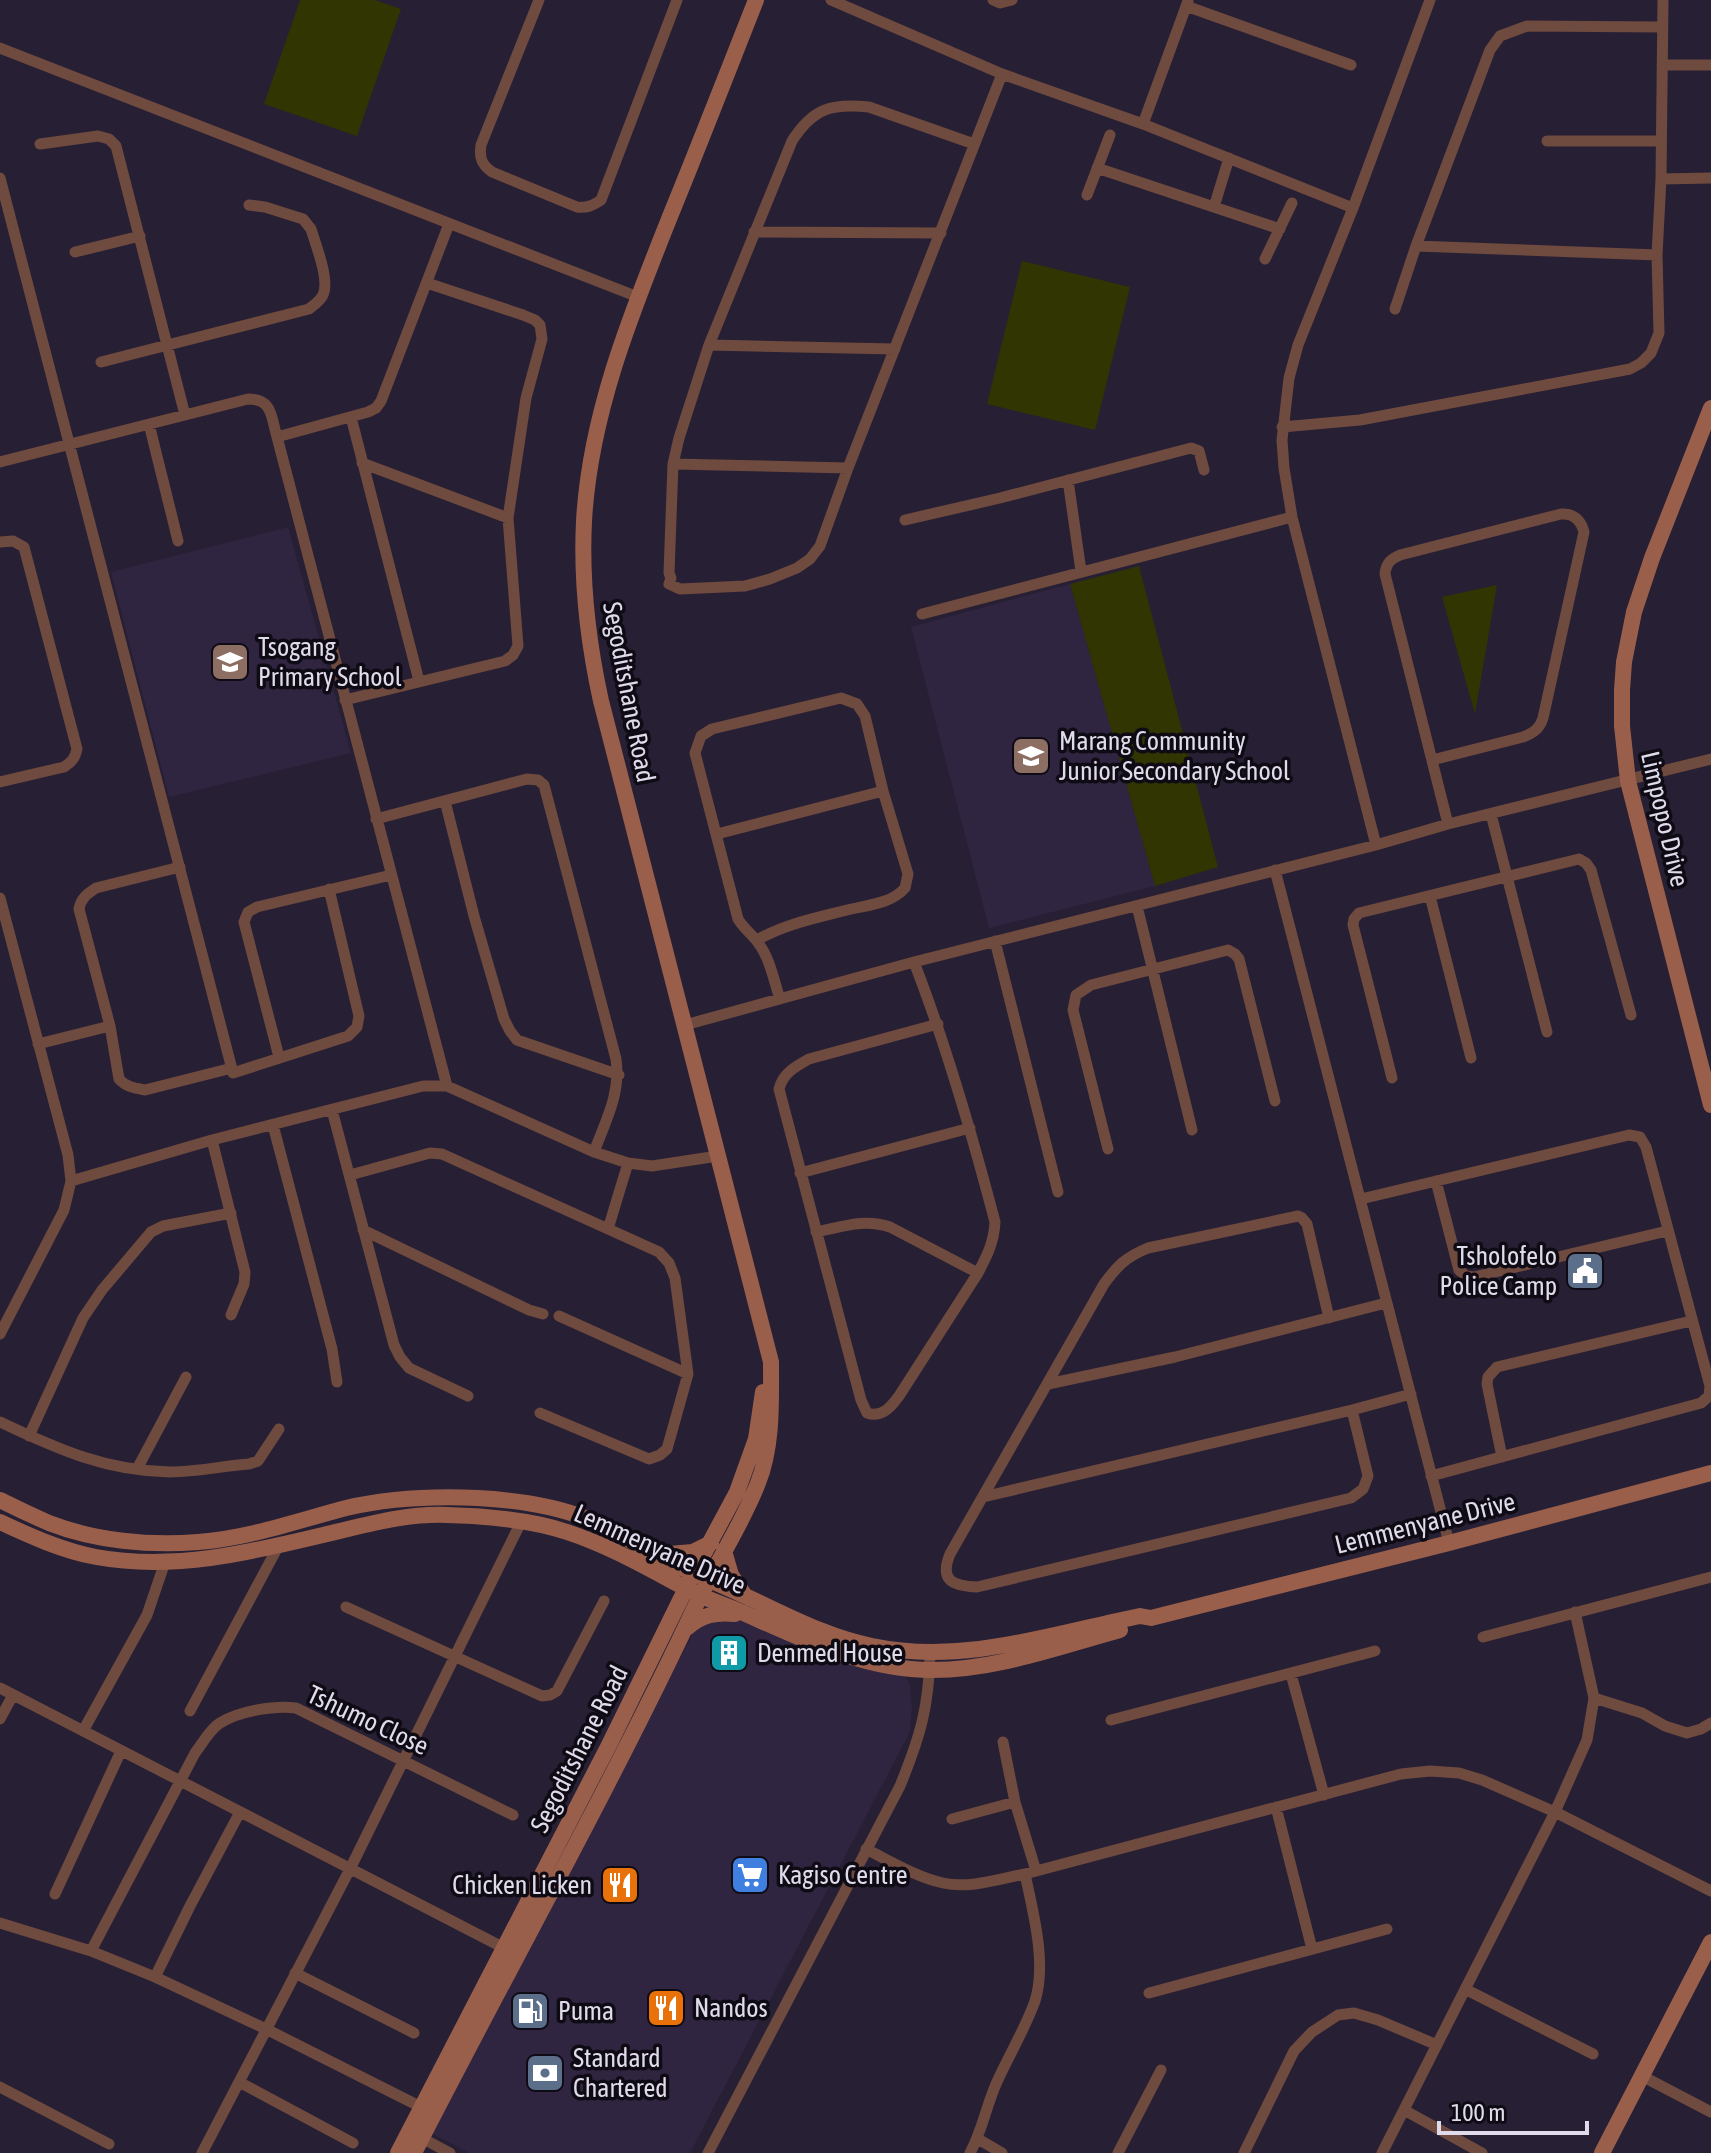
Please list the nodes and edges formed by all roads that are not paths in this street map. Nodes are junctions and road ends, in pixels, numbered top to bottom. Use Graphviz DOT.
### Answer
graph roads {
  1 [pos="539,0"];
  2 [pos="677,0"];
  3 [pos="756,0"];
  4 [pos="831,0"];
  5 [pos="993,0"];
  6 [pos="1012,0"];
  7 [pos="1430,0"];
  8 [pos="1663,0"];
  9 [pos="850,3"];
  10 [pos="1187,3"];
  11 [pos="1662,27"];
  12 [pos="0,48"];
  13 [pos="1351,65"];
  14 [pos="1662,65"];
  15 [pos="1711,65"];
  16 [pos="1002,74"];
  17 [pos="1143,124"];
  18 [pos="1110,135"];
  19 [pos="1547,141"];
  20 [pos="1660,141"];
  21 [pos="40,144"];
  22 [pos="974,144"];
  23 [pos="1229,158"];
  24 [pos="1097,168"];
  25 [pos="0,178"];
  26 [pos="1711,178"];
  27 [pos="1661,179"];
  28 [pos="1087,195"];
  29 [pos="1292,203"];
  30 [pos="249,205"];
  31 [pos="1214,207"];
  32 [pos="1353,208"];
  33 [pos="449,224"];
  34 [pos="1280,229"];
  35 [pos="754,232"];
  36 [pos="941,233"];
  37 [pos="140,236"];
  38 [pos="1416,246"];
  39 [pos="75,252"];
  40 [pos="1657,255"];
  41 [pos="1265,259"];
  42 [pos="427,283"];
  43 [pos="638,297"];
  44 [pos="1395,309"];
  45 [pos="169,345"];
  46 [pos="709,345"];
  47 [pos="895,349"];
  48 [pos="101,362"];
  49 [pos="1711,408"];
  50 [pos="185,415"];
  51 [pos="351,417"];
  52 [pos="149,424"];
  53 [pos="1282,427"];
  54 [pos="277,437"];
  55 [pos="69,444"];
  56 [pos="0,462"];
  57 [pos="362,463"];
  58 [pos="673,464"];
  59 [pos="848,468"];
  60 [pos="1204,470"];
  61 [pos="1068,480"];
  62 [pos="1292,517"];
  63 [pos="508,518"];
  64 [pos="905,520"];
  65 [pos="178,541"];
  66 [pos="0,542"];
  67 [pos="1081,571"];
  68 [pos="922,614"];
  69 [pos="419,681"];
  70 [pos="345,700"];
  71 [pos="1711,759"];
  72 [pos="1432,760"];
  73 [pos="1628,781"];
  74 [pos="0,782"];
  75 [pos="883,791"];
  76 [pos="445,801"];
  77 [pos="1491,814"];
  78 [pos="376,819"];
  79 [pos="1448,824"];
  80 [pos="717,834"];
  81 [pos="1376,845"];
  82 [pos="180,867"];
  83 [pos="1275,870"];
  84 [pos="391,875"];
  85 [pos="1507,877"];
  86 [pos="329,889"];
  87 [pos="1430,896"];
  88 [pos="1,906"];
  89 [pos="1137,906"];
  90 [pos="757,940"];
  91 [pos="995,941"];
  92 [pos="914,962"];
  93 [pos="1153,969"];
  94 [pos="780,999"];
  95 [pos="1631,1015"];
  96 [pos="938,1024"];
  97 [pos="685,1025"];
  98 [pos="110,1026"];
  99 [pos="1547,1032"];
  100 [pos="38,1044"];
  101 [pos="279,1057"];
  102 [pos="1471,1058"];
  103 [pos="232,1068"];
  104 [pos="619,1075"];
  105 [pos="1392,1078"];
  106 [pos="447,1086"];
  107 [pos="1275,1101"];
  108 [pos="1711,1105"];
  109 [pos="332,1110"];
  110 [pos="273,1125"];
  111 [pos="970,1128"];
  112 [pos="1192,1130"];
  113 [pos="212,1140"];
  114 [pos="1108,1149"];
  115 [pos="594,1152"];
  116 [pos="718,1156"];
  117 [pos="628,1163"];
  118 [pos="800,1173"];
  119 [pos="350,1175"];
  120 [pos="71,1181"];
  121 [pos="1436,1181"];
  122 [pos="1058,1192"];
  123 [pos="1361,1199"];
  124 [pos="231,1213"];
  125 [pos="608,1229"];
  126 [pos="363,1230"];
  127 [pos="1667,1231"];
  128 [pos="816,1232"];
  129 [pos="978,1273"];
  130 [pos="1386,1303"];
  131 [pos="543,1314"];
  132 [pos="231,1315"];
  133 [pos="559,1316"];
  134 [pos="1329,1318"];
  135 [pos="1691,1321"];
  136 [pos="0,1334"];
  137 [pos="688,1374"];
  138 [pos="186,1377"];
  139 [pos="337,1382"];
  140 [pos="1048,1384"];
  141 [pos="1411,1394"];
  142 [pos="468,1396"];
  143 [pos="1352,1410"];
  144 [pos="540,1413"];
  145 [pos="0,1422"];
  146 [pos="279,1429"];
  147 [pos="29,1436"];
  148 [pos="1502,1457"];
  149 [pos="137,1469"];
  150 [pos="1711,1473"];
  151 [pos="1431,1476"];
  152 [pos="983,1497"];
  153 [pos="0,1500"];
  154 [pos="0,1522"];
  155 [pos="521,1522"];
  156 [pos="1449,1543"];
  157 [pos="279,1545"];
  158 [pos="718,1547"];
  159 [pos="165,1562"];
  160 [pos="652,1562"];
  161 [pos="1711,1577"];
  162 [pos="697,1584"];
  163 [pos="745,1595"];
  164 [pos="604,1601"];
  165 [pos="346,1607"];
  166 [pos="1575,1612"];
  167 [pos="745,1613"];
  168 [pos="676,1628"];
  169 [pos="1483,1637"];
  170 [pos="1375,1651"];
  171 [pos="456,1657"];
  172 [pos="930,1662"];
  173 [pos="1291,1674"];
  174 [pos="0,1688"];
  175 [pos="13,1695"];
  176 [pos="1594,1698"];
  177 [pos="190,1711"];
  178 [pos="0,1719"];
  179 [pos="1111,1720"];
  180 [pos="1711,1723"];
  181 [pos="83,1731"];
  182 [pos="1003,1742"];
  183 [pos="121,1751"];
  184 [pos="403,1761"];
  185 [pos="180,1781"];
  186 [pos="1324,1795"];
  187 [pos="1015,1802"];
  188 [pos="1276,1807"];
  189 [pos="240,1812"];
  190 [pos="1555,1812"];
  191 [pos="513,1815"];
  192 [pos="952,1819"];
  193 [pos="866,1849"];
  194 [pos="350,1869"];
  195 [pos="1031,1872"];
  196 [pos="1711,1891"];
  197 [pos="55,1894"];
  198 [pos="0,1923"];
  199 [pos="1387,1929"];
  200 [pos="1711,1942"];
  201 [pos="503,1947"];
  202 [pos="1312,1949"];
  203 [pos="91,1951"];
  204 [pos="519,1955"];
  205 [pos="295,1973"];
  206 [pos="155,1977"];
  207 [pos="1465,1989"];
  208 [pos="1149,1993"];
  209 [pos="266,2029"];
  210 [pos="414,2033"];
  211 [pos="1437,2045"];
  212 [pos="1593,2054"];
  213 [pos="1161,2070"];
  214 [pos="1642,2076"];
  215 [pos="239,2082"];
  216 [pos="0,2087"];
  217 [pos="421,2107"];
  218 [pos="1404,2110"];
  219 [pos="1711,2112"];
  220 [pos="978,2139"];
  221 [pos="415,2141"];
  222 [pos="353,2143"];
  223 [pos="109,2144"];
  224 [pos="202,2153"];
  225 [pos="398,2153"];
  226 [pos="450,2153"];
  227 [pos="708,2153"];
  228 [pos="970,2153"];
  229 [pos="1002,2153"];
  230 [pos="1118,2153"];
  231 [pos="1244,2153"];
  232 [pos="1382,2153"];
  233 [pos="1482,2153"];
  234 [pos="1602,2153"];
  1 -- 2 [label="street"];
  3 -- 43 [label="street, Segoditshane Road"];
  4 -- 9 [label="street"];
  5 -- 6 [label="street"];
  7 -- 32 [label="street"];
  8 -- 11 [label="street"];
  9 -- 16 [label="street"];
  10 -- 13 [label="street"];
  10 -- 17 [label="street"];
  11 -- 14 [label="street"];
  11 -- 38 [label="street"];
  12 -- 33 [label="street"];
  14 -- 15 [label="street"];
  14 -- 20 [label="street"];
  16 -- 17 [label="street"];
  16 -- 22 [label="street"];
  17 -- 23 [label="street"];
  18 -- 24 [label="street"];
  19 -- 20 [label="street"];
  20 -- 27 [label="street"];
  21 -- 37 [label="street"];
  22 -- 35 [label="street"];
  22 -- 36 [label="street"];
  23 -- 31 [label="street"];
  23 -- 32 [label="street"];
  24 -- 28 [label="street"];
  24 -- 31 [label="street"];
  25 -- 55 [label="street"];
  26 -- 27 [label="street"];
  27 -- 40 [label="street"];
  29 -- 34 [label="street"];
  30 -- 45 [label="street"];
  31 -- 34 [label="street"];
  32 -- 53 [label="street"];
  33 -- 42 [label="street"];
  33 -- 43 [label="street"];
  34 -- 41 [label="street"];
  35 -- 36 [label="street"];
  35 -- 46 [label="street"];
  36 -- 47 [label="street"];
  37 -- 39 [label="street"];
  37 -- 45 [label="street"];
  38 -- 40 [label="street"];
  38 -- 44 [label="street"];
  40 -- 53 [label="street"];
  42 -- 51 [label="street"];
  42 -- 63 [label="street"];
  43 -- 97 [label="street, Segoditshane Road"];
  45 -- 48 [label="street"];
  45 -- 50 [label="street"];
  46 -- 47 [label="street"];
  46 -- 58 [label="street"];
  47 -- 59 [label="street"];
  49 -- 73 [label="street, Limpopo Drive"];
  50 -- 52 [label="street"];
  50 -- 54 [label="street"];
  51 -- 54 [label="street"];
  51 -- 57 [label="street"];
  52 -- 55 [label="street"];
  52 -- 65 [label="street"];
  53 -- 62 [label="street"];
  54 -- 70 [label="street"];
  55 -- 56 [label="street"];
  55 -- 82 [label="street"];
  57 -- 63 [label="street"];
  57 -- 69 [label="street"];
  58 -- 59 [label="street"];
  58 -- 59 [label="street"];
  60 -- 61 [label="street"];
  61 -- 64 [label="street"];
  61 -- 67 [label="street"];
  62 -- 67 [label="street"];
  62 -- 81 [label="street"];
  63 -- 69 [label="street"];
  66 -- 74 [label="street"];
  67 -- 68 [label="street"];
  69 -- 70 [label="street"];
  70 -- 78 [label="street"];
  71 -- 73 [label="street"];
  72 -- 72 [label="street"];
  72 -- 79 [label="street"];
  73 -- 77 [label="street"];
  73 -- 108 [label="street, Limpopo Drive"];
  75 -- 80 [label="street"];
  75 -- 80 [label="street"];
  75 -- 90 [label="street"];
  76 -- 78 [label="street"];
  76 -- 104 [label="street"];
  76 -- 104 [label="street"];
  77 -- 79 [label="street"];
  77 -- 85 [label="street"];
  78 -- 84 [label="street"];
  79 -- 81 [label="street"];
  80 -- 90 [label="street"];
  81 -- 83 [label="street"];
  82 -- 98 [label="street"];
  82 -- 103 [label="street"];
  83 -- 89 [label="street"];
  83 -- 123 [label="street"];
  84 -- 86 [label="street"];
  84 -- 106 [label="street"];
  85 -- 87 [label="street"];
  85 -- 95 [label="street"];
  85 -- 99 [label="street"];
  86 -- 101 [label="street"];
  86 -- 101 [label="street"];
  87 -- 102 [label="street"];
  87 -- 105 [label="street"];
  88 -- 100 [label="street"];
  89 -- 91 [label="street"];
  89 -- 93 [label="street"];
  90 -- 94 [label="street"];
  91 -- 92 [label="street"];
  91 -- 122 [label="street"];
  92 -- 94 [label="street"];
  92 -- 96 [label="street"];
  93 -- 107 [label="street"];
  93 -- 112 [label="street"];
  93 -- 114 [label="street"];
  94 -- 97 [label="street"];
  96 -- 111 [label="street"];
  96 -- 118 [label="street"];
  97 -- 116 [label="street, Segoditshane Road"];
  98 -- 100 [label="street"];
  98 -- 103 [label="street"];
  100 -- 120 [label="street"];
  101 -- 103 [label="street"];
  104 -- 115 [label="street"];
  106 -- 109 [label="street"];
  106 -- 115 [label="street"];
  109 -- 110 [label="street"];
  109 -- 119 [label="street"];
  110 -- 113 [label="street"];
  110 -- 139 [label="street"];
  111 -- 118 [label="street"];
  111 -- 129 [label="street"];
  113 -- 120 [label="street"];
  113 -- 124 [label="street"];
  115 -- 117 [label="street"];
  116 -- 117 [label="street"];
  116 -- 158 [label="street, Segoditshane Road"];
  117 -- 125 [label="street"];
  118 -- 128 [label="street"];
  119 -- 125 [label="street"];
  119 -- 126 [label="street"];
  120 -- 136 [label="street"];
  121 -- 123 [label="street"];
  121 -- 127 [label="street"];
  121 -- 127 [label="street"];
  123 -- 130 [label="street"];
  124 -- 132 [label="street"];
  124 -- 147 [label="street"];
  125 -- 137 [label="street"];
  126 -- 131 [label="street"];
  126 -- 142 [label="street"];
  127 -- 135 [label="street"];
  128 -- 129 [label="street"];
  128 -- 129 [label="street"];
  130 -- 134 [label="street"];
  130 -- 141 [label="street"];
  133 -- 137 [label="street"];
  134 -- 140 [label="street"];
  134 -- 140 [label="street"];
  135 -- 148 [label="street"];
  135 -- 148 [label="street"];
  137 -- 144 [label="street"];
  138 -- 149 [label="street"];
  140 -- 152 [label="street"];
  141 -- 143 [label="street"];
  141 -- 151 [label="street"];
  143 -- 152 [label="street"];
  143 -- 152 [label="street"];
  145 -- 147 [label="street"];
  146 -- 149 [label="street"];
  147 -- 149 [label="street"];
  148 -- 151 [label="street"];
  150 -- 156 [label="street, Lemmenyane Drive"];
  151 -- 156 [label="street"];
  153 -- 160 [label="street, Lemmenyane Drive"];
  154 -- 159 [label="street, Lemmenyane Drive"];
  155 -- 157 [label="street, Lemmenyane Drive"];
  155 -- 160 [label="street, Lemmenyane Drive"];
  155 -- 171 [label="street"];
  156 -- 172 [label="street, Lemmenyane Drive"];
  157 -- 159 [label="street, Lemmenyane Drive"];
  157 -- 177 [label="street"];
  158 -- 160 [label="street"];
  158 -- 162 [label="street, Segoditshane Road"];
  158 -- 163 [label="street"];
  159 -- 181 [label="street"];
  160 -- 162 [label="street, Lemmenyane Drive"];
  160 -- 168 [label="street"];
  161 -- 166 [label="street"];
  162 -- 163 [label="street, Lemmenyane Drive"];
  162 -- 167 [label="street, Lemmenyane Drive"];
  162 -- 168 [label="street, Segoditshane Road"];
  163 -- 172 [label="street, Lemmenyane Drive"];
  164 -- 171 [label="street"];
  165 -- 171 [label="street"];
  166 -- 169 [label="street"];
  166 -- 176 [label="street"];
  167 -- 168 [label="street"];
  167 -- 172 [label="street, Lemmenyane Drive"];
  168 -- 201 [label="street, Segoditshane Road"];
  168 -- 204 [label="street, Segoditshane Road"];
  170 -- 173 [label="street"];
  171 -- 184 [label="street"];
  172 -- 193 [label="street"];
  173 -- 179 [label="street"];
  173 -- 186 [label="street"];
  174 -- 175 [label="street"];
  175 -- 178 [label="street"];
  175 -- 181 [label="street"];
  176 -- 180 [label="street"];
  176 -- 190 [label="street"];
  181 -- 183 [label="street"];
  182 -- 187 [label="street"];
  183 -- 185 [label="street"];
  183 -- 197 [label="street"];
  184 -- 185 [label="street, Tshumo Close"];
  184 -- 191 [label="street, Tshumo Close"];
  184 -- 194 [label="street"];
  185 -- 189 [label="street"];
  185 -- 203 [label="street, Tshumo Close"];
  186 -- 188 [label="street"];
  186 -- 190 [label="street"];
  187 -- 192 [label="street"];
  187 -- 195 [label="street"];
  188 -- 195 [label="street"];
  188 -- 202 [label="street"];
  189 -- 194 [label="street"];
  189 -- 206 [label="street"];
  190 -- 196 [label="street"];
  190 -- 207 [label="street"];
  193 -- 195 [label="street"];
  193 -- 227 [label="street"];
  194 -- 201 [label="street"];
  194 -- 205 [label="street"];
  195 -- 220 [label="street"];
  198 -- 203 [label="street"];
  199 -- 202 [label="street"];
  200 -- 214 [label="street"];
  201 -- 204 [label="street"];
  201 -- 217 [label="street, Segoditshane Road"];
  202 -- 208 [label="street"];
  203 -- 206 [label="street"];
  204 -- 221 [label="street, Segoditshane Road"];
  205 -- 209 [label="street"];
  205 -- 210 [label="street"];
  206 -- 209 [label="street"];
  207 -- 211 [label="street"];
  207 -- 212 [label="street"];
  209 -- 215 [label="street"];
  209 -- 217 [label="street"];
  211 -- 218 [label="street"];
  211 -- 231 [label="street"];
  213 -- 230 [label="street"];
  214 -- 219 [label="street"];
  214 -- 234 [label="street"];
  215 -- 222 [label="street"];
  215 -- 224 [label="street"];
  216 -- 223 [label="street"];
  217 -- 221 [label="street, Segoditshane Road"];
  218 -- 232 [label="street"];
  218 -- 233 [label="street"];
  220 -- 228 [label="street"];
  220 -- 229 [label="street"];
  221 -- 225 [label="street, Segoditshane Road"];
  221 -- 226 [label="street"];
}
